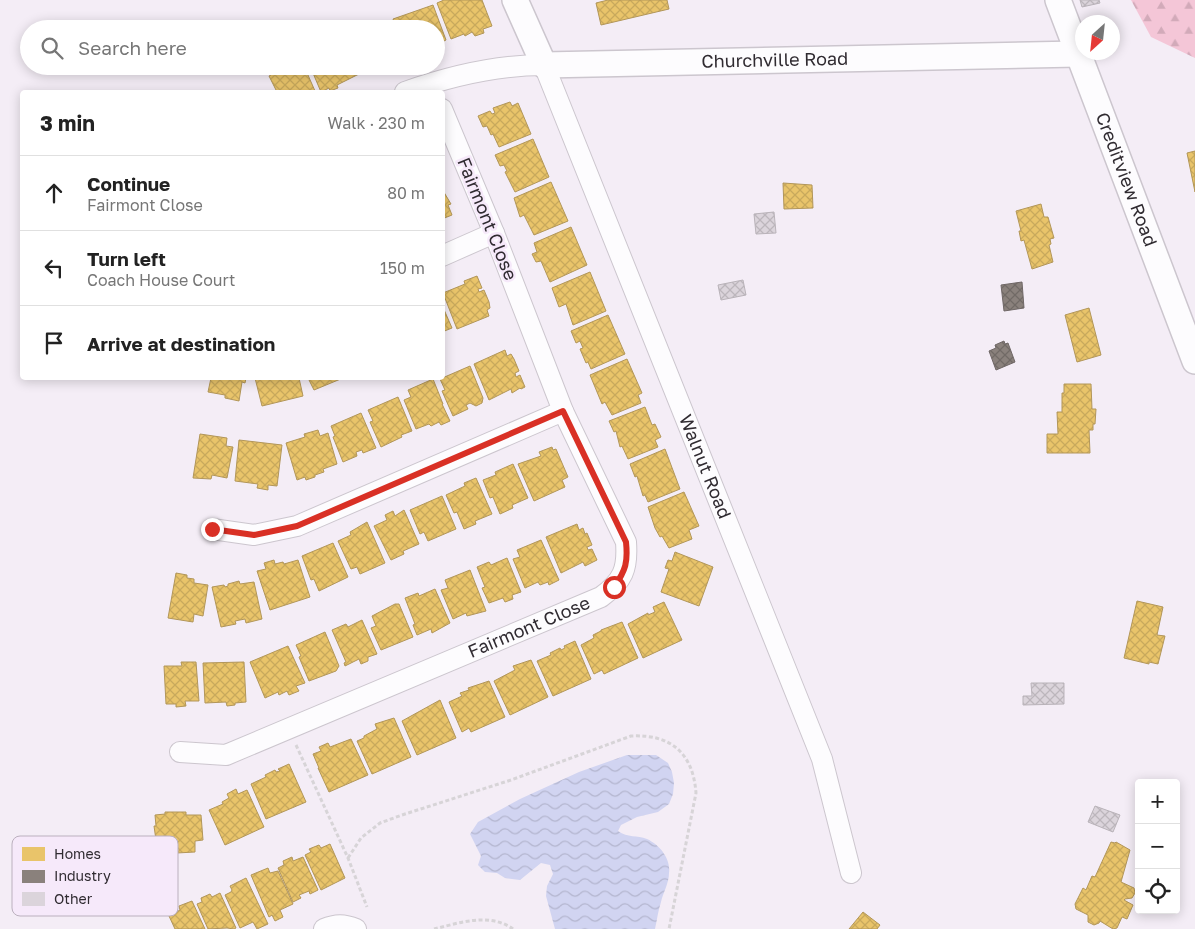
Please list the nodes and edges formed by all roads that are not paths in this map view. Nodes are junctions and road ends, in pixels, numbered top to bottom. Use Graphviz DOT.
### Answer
graph roads {
  1 [pos="515,0"];
  2 [pos="1058,0"];
  3 [pos="1075,46"];
  4 [pos="1075,54"];
  5 [pos="1080,60"];
  6 [pos="544,65"];
  7 [pos="434,88"];
  8 [pos="419,90"];
  9 [pos="445,116"];
  10 [pos="494,233"];
  11 [pos="445,255"];
  12 [pos="1195,361"];
  13 [pos="563,411"];
  14 [pos="212,529"];
  15 [pos="180,752"];
  16 [pos="851,873"];
  17 [pos="324,929"];
  18 [pos="356,929"];
  1 -- 6 [label="street"];
  2 -- 3 [label="street, Creditview Road"];
  4 -- 6 [label="street, Churchville Road"];
  5 -- 12 [label="street, Creditview Road"];
  6 -- 7 [label="street"];
  6 -- 16 [label="street, Walnut Road"];
  7 -- 8 [label="street"];
  9 -- 10 [label="street, Fairmont Close"];
  10 -- 11 [label="street"];
  10 -- 13 [label="street, Fairmont Close"];
  13 -- 14 [label="street"];
  13 -- 15 [label="street, Fairmont Close"];
  17 -- 18 [label="street"];
}
